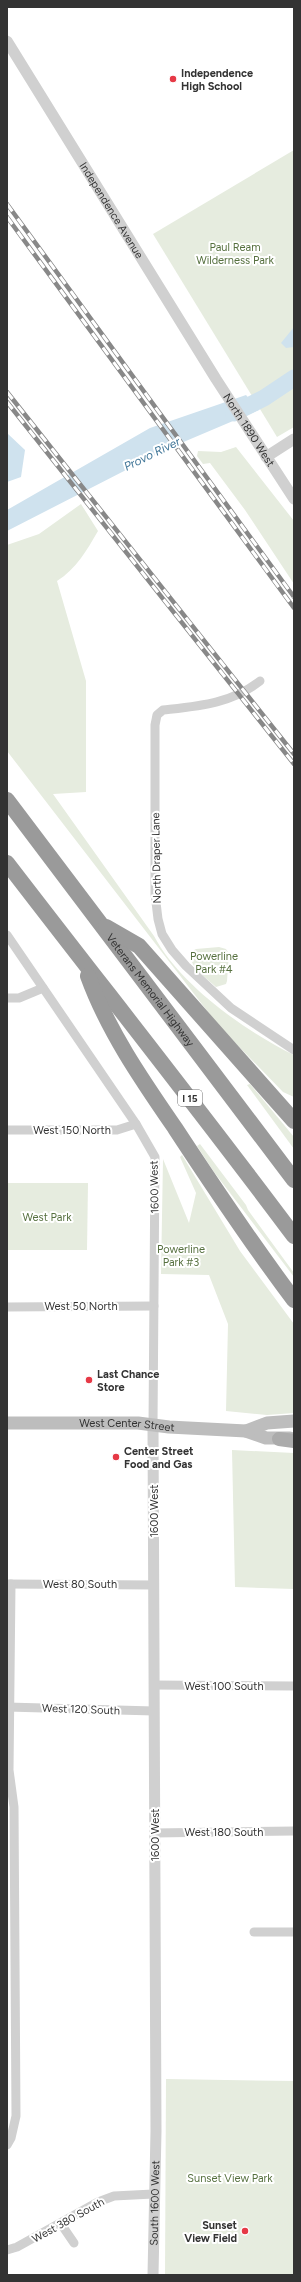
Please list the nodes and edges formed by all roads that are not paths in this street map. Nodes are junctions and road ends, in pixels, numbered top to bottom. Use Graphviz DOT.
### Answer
graph roads {
  1 [pos="7,41"];
  2 [pos="216,379"];
  3 [pos="294,439"];
  4 [pos="266,457"];
  5 [pos="294,499"];
  6 [pos="260,681"];
  7 [pos="7,800"];
  8 [pos="7,863"];
  9 [pos="99,923"];
  10 [pos="7,935"];
  11 [pos="84,963"];
  12 [pos="43,988"];
  13 [pos="7,998"];
  14 [pos="294,1050"];
  15 [pos="294,1121"];
  16 [pos="136,1124"];
  17 [pos="7,1130"];
  18 [pos="294,1180"];
  19 [pos="294,1236"];
  20 [pos="294,1300"];
  21 [pos="154,1306"];
  22 [pos="7,1307"];
  23 [pos="294,1421"];
  24 [pos="7,1423"];
  25 [pos="153,1426"];
  26 [pos="246,1432"];
  27 [pos="294,1438"];
  28 [pos="279,1439"];
  29 [pos="294,1441"];
  30 [pos="9,1584"];
  31 [pos="154,1585"];
  32 [pos="154,1685"];
  33 [pos="294,1686"];
  34 [pos="8,1707"];
  35 [pos="154,1711"];
  36 [pos="11,1828"];
  37 [pos="294,1831"];
  38 [pos="155,1832"];
  39 [pos="254,1932"];
  40 [pos="294,1932"];
  41 [pos="11,1936"];
  42 [pos="156,2131"];
  43 [pos="7,2145"];
  44 [pos="153,2194"];
  45 [pos="61,2224"];
  46 [pos="74,2243"];
  47 [pos="7,2250"];
  48 [pos="153,2275"];
  1 -- 2 [label="street, Independence Avenue"];
  2 -- 4 [label="street, North 1890 West"];
  3 -- 4 [label="street"];
  4 -- 5 [label="street, North 1890 West"];
  6 -- 14 [label="street, North Draper Lane"];
  7 -- 9 [label="highway, Veterans Memorial Highway"];
  8 -- 11 [label="highway, I 15"];
  9 -- 15 [label="highway"];
  9 -- 18 [label="highway, Veterans Memorial Highway"];
  10 -- 12 [label="street, 1600 West"];
  11 -- 19 [label="highway, I 15"];
  11 -- 20 [label="highway"];
  12 -- 13 [label="street"];
  12 -- 16 [label="street, 1600 West"];
  16 -- 17 [label="street, West 150 North"];
  16 -- 21 [label="street, 1600 West"];
  21 -- 22 [label="street, West 50 North"];
  21 -- 25 [label="street, 1600 West"];
  23 -- 26 [label="main road, West Center Street"];
  24 -- 25 [label="main road, West Center Street"];
  25 -- 26 [label="main road, West Center Street"];
  25 -- 31 [label="street, 1600 West"];
  26 -- 28 [label="main road, West Center Street"];
  27 -- 28 [label="main road, West Center Street"];
  28 -- 29 [label="main road"];
  30 -- 31 [label="street, West 80 South"];
  30 -- 34 [label="street"];
  31 -- 32 [label="street, 1600 West"];
  32 -- 33 [label="street, West 100 South"];
  32 -- 35 [label="street, 1600 West"];
  34 -- 35 [label="street, West 120 South"];
  34 -- 36 [label="street"];
  35 -- 38 [label="street, 1600 West"];
  36 -- 41 [label="street"];
  37 -- 38 [label="street, West 180 South"];
  38 -- 42 [label="street, 1600 West"];
  39 -- 40 [label="street"];
  41 -- 43 [label="street"];
  42 -- 44 [label="street, South 1600 West"];
  44 -- 45 [label="street, West 380 South"];
  44 -- 48 [label="street, South 1600 West"];
  45 -- 46 [label="street"];
  45 -- 47 [label="street, West 380 South"];
}
